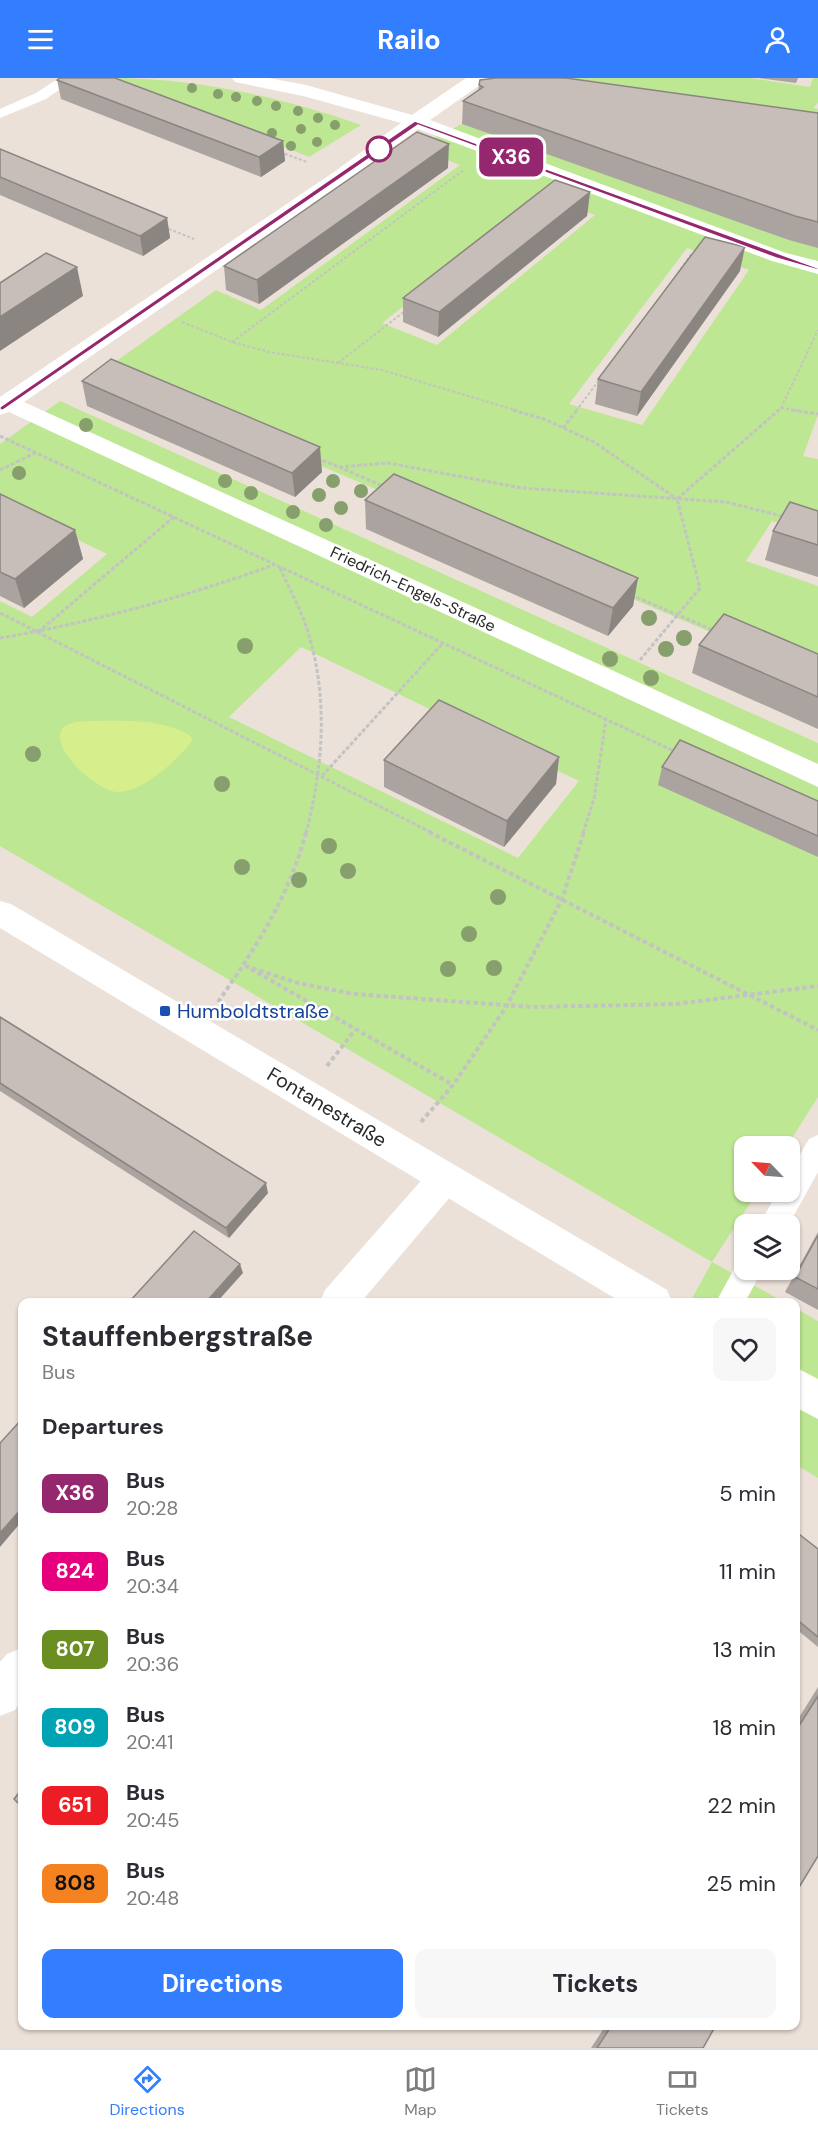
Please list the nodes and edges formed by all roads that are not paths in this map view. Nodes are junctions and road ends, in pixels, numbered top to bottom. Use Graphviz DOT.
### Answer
graph roads {
  1 [pos="69,78"];
  2 [pos="241,78"];
  3 [pos="542,88"];
  4 [pos="0,114"];
  5 [pos="417,122"];
  6 [pos="818,268"];
  7 [pos="4,406"];
  8 [pos="818,776"];
  9 [pos="0,913"];
  10 [pos="818,1147"];
  11 [pos="445,1178"];
  12 [pos="780,1214"];
  13 [pos="743,1280"];
  14 [pos="341,1298"];
  15 [pos="647,1298"];
  16 [pos="732,1298"];
  17 [pos="800,1389"];
  18 [pos="818,1400"];
  19 [pos="18,1674"];
  20 [pos="0,1695"];
  1 -- 4 [label="lane"];
  2 -- 5 [label="street"];
  3 -- 5 [label="street"];
  5 -- 6 [label="street"];
  5 -- 7 [label="street"];
  7 -- 8 [label="street, Friedrich-Engels-Straße"];
  9 -- 11 [label="street, Fontanestraße"];
  10 -- 12 [label="lane"];
  11 -- 14 [label="street"];
  11 -- 15 [label="street, Fontanestraße"];
  13 -- 16 [label="lane"];
  17 -- 18 [label="street"];
  19 -- 20 [label="street"];
}
